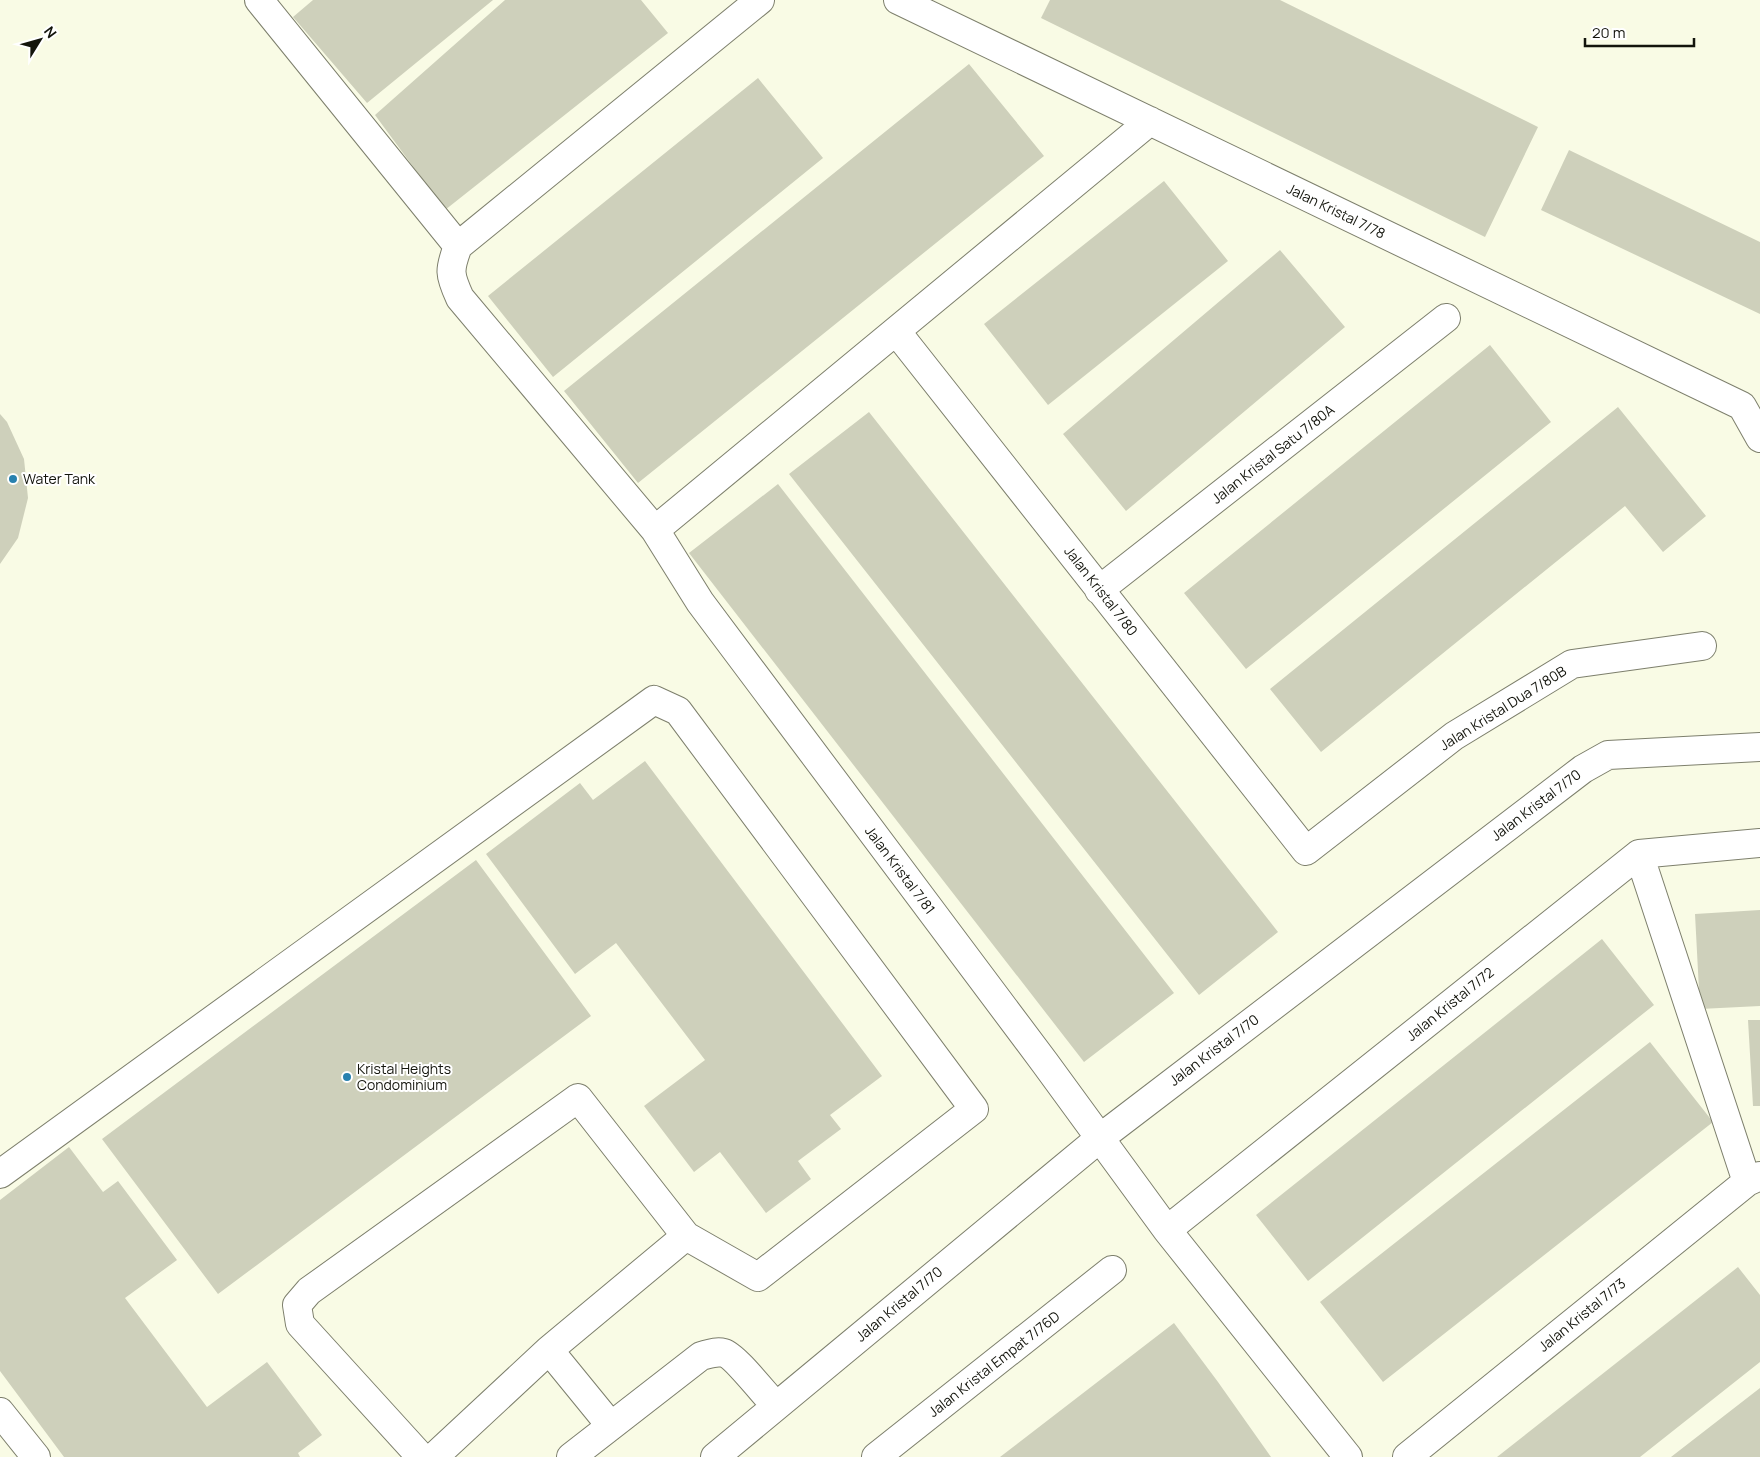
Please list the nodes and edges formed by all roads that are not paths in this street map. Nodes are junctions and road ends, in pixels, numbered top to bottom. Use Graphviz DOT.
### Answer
graph roads {
  1 [pos="259,0"];
  2 [pos="760,0"];
  3 [pos="898,0"];
  4 [pos="1150,121"];
  5 [pos="458,246"];
  6 [pos="1446,318"];
  7 [pos="896,331"];
  8 [pos="1760,438"];
  9 [pos="655,530"];
  10 [pos="1099,590"];
  11 [pos="1702,646"];
  12 [pos="1760,747"];
  13 [pos="1760,843"];
  14 [pos="1306,851"];
  15 [pos="1639,854"];
  16 [pos="1100,1138"];
  17 [pos="0,1174"];
  18 [pos="1753,1179"];
  19 [pos="1167,1230"];
  20 [pos="686,1236"];
  21 [pos="1112,1270"];
  22 [pos="549,1350"];
  23 [pos="776,1406"];
  24 [pos="0,1412"];
  25 [pos="611,1426"];
  26 [pos="36,1457"];
  27 [pos="421,1457"];
  28 [pos="434,1457"];
  29 [pos="571,1457"];
  30 [pos="714,1457"];
  31 [pos="876,1457"];
  32 [pos="1348,1457"];
  33 [pos="1407,1457"];
  1 -- 5 [label="street"];
  2 -- 5 [label="street"];
  3 -- 4 [label="street, Jalan Kristal 7/78"];
  4 -- 7 [label="street"];
  4 -- 8 [label="street, Jalan Kristal 7/78"];
  5 -- 9 [label="street, Jalan Kristal 7/81"];
  6 -- 10 [label="street, Jalan Kristal Satu 7/80A"];
  7 -- 9 [label="street"];
  7 -- 10 [label="street, Jalan Kristal 7/80"];
  9 -- 16 [label="street, Jalan Kristal 7/81"];
  10 -- 14 [label="street, Jalan Kristal 7/80"];
  11 -- 14 [label="street, Jalan Kristal Dua 7/80B"];
  12 -- 16 [label="street, Jalan Kristal 7/70"];
  13 -- 15 [label="street"];
  15 -- 18 [label="street"];
  15 -- 19 [label="street, Jalan Kristal 7/72"];
  16 -- 19 [label="street, Jalan Kristal 7/81"];
  16 -- 23 [label="street, Jalan Kristal 7/70"];
  17 -- 20 [label="street"];
  18 -- 33 [label="street, Jalan Kristal 7/73"];
  19 -- 32 [label="street, Jalan Kristal 7/81"];
  20 -- 22 [label="street"];
  20 -- 27 [label="street"];
  21 -- 31 [label="street, Jalan Kristal Empat 7/76D"];
  22 -- 25 [label="street"];
  22 -- 28 [label="street"];
  23 -- 25 [label="street"];
  23 -- 30 [label="street, Jalan Kristal 7/70"];
  24 -- 26 [label="street"];
  25 -- 29 [label="street"];
}
